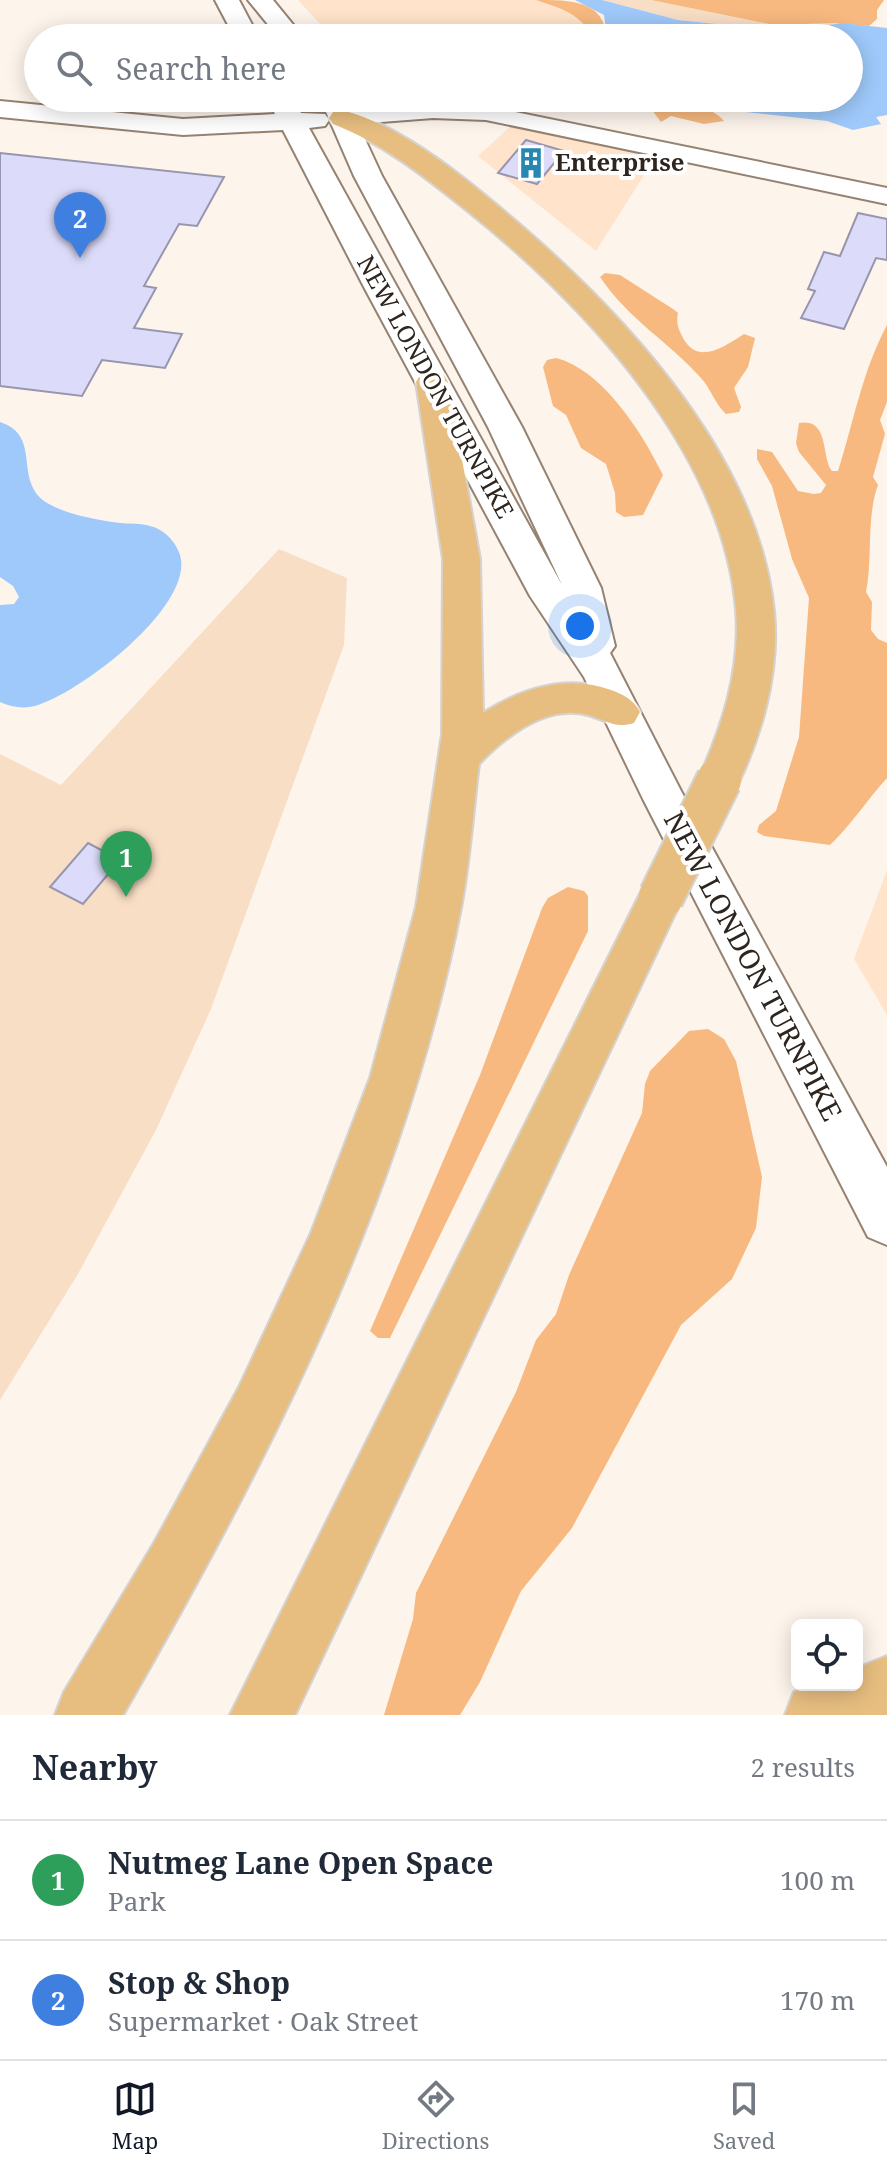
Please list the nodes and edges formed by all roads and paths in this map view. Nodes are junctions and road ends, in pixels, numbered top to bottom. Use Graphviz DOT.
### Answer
graph roads {
  1 [pos="227,0"];
  2 [pos="260,0"];
  3 [pos="239,24"];
  4 [pos="281,24"];
  5 [pos="0,109"];
  6 [pos="24,111"];
  7 [pos="30,112"];
  8 [pos="274,112"];
  9 [pos="287,112"];
  10 [pos="339,112"];
  11 [pos="343,112"];
  12 [pos="460,112"];
  13 [pos="887,196"];
  14 [pos="432,382"];
  15 [pos="601,670"];
  16 [pos="620,712"];
  17 [pos="461,756"];
  18 [pos="887,1219"];
  19 [pos="887,1688"];
  20 [pos="87,1715"];
  21 [pos="262,1715"];
  22 [pos="817,1715"];
  1 -- 3 [label="street"];
  2 -- 4 [label="street"];
  5 -- 6 [label="street"];
  7 -- 8 [label="street"];
  9 -- 14 [label="street, NEW LONDON TURNPIKE"];
  10 -- 15 [label="street, NEW LONDON TURNPIKE"];
  11 -- 21 [label="highway, bridge"];
  12 -- 13 [label="street"];
  14 -- 15 [label="street, NEW LONDON TURNPIKE"];
  14 -- 17 [label="highway"];
  15 -- 16 [label="street, NEW LONDON TURNPIKE"];
  16 -- 17 [label="highway"];
  16 -- 18 [label="street, NEW LONDON TURNPIKE"];
  17 -- 20 [label="highway"];
  19 -- 22 [label="highway"];
}
